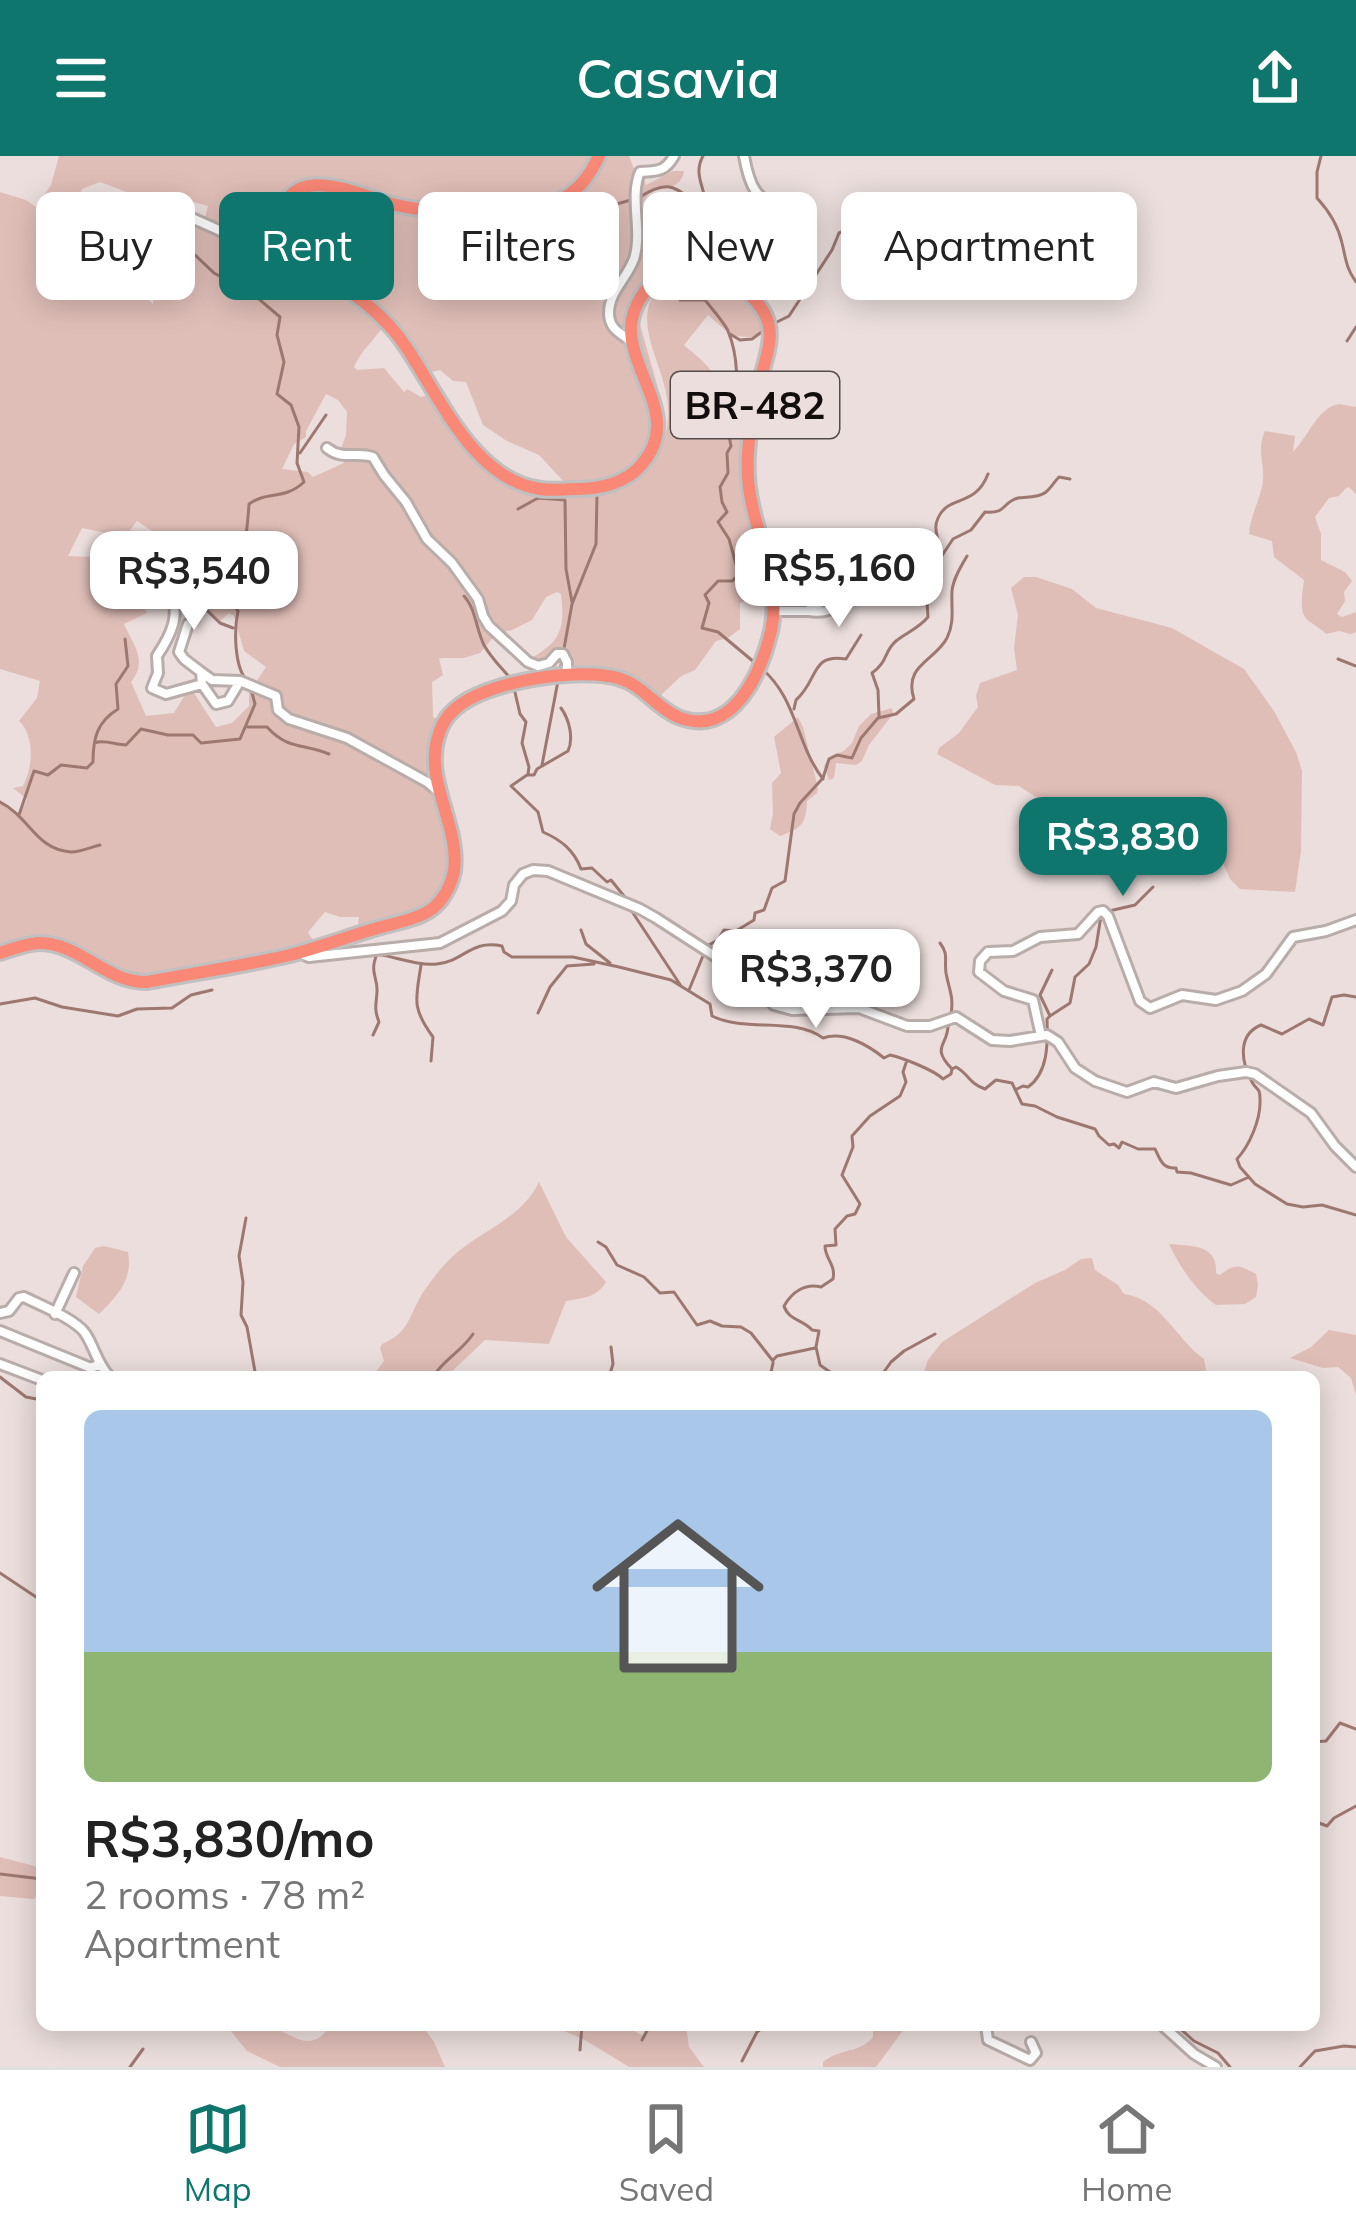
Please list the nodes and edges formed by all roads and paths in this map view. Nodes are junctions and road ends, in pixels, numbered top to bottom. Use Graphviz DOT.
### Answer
graph roads {
  1 [pos="599,156"];
  2 [pos="674,156"];
  3 [pos="744,156"];
  4 [pos="295,192"];
  5 [pos="349,192"];
  6 [pos="755,192"];
  7 [pos="394,203"];
  8 [pos="360,300"];
  9 [pos="633,343"];
  10 [pos="327,448"];
  11 [pos="907,554"];
  12 [pos="169,589"];
  13 [pos="877,591"];
  14 [pos="807,610"];
  15 [pos="773,611"];
  16 [pos="188,624"];
  17 [pos="201,672"];
  18 [pos="567,676"];
  19 [pos="241,681"];
  20 [pos="202,685"];
  21 [pos="441,794"];
  22 [pos="1356,920"];
  23 [pos="0,953"];
  24 [pos="298,953"];
  25 [pos="1042,1036"];
  26 [pos="1356,1167"];
  27 [pos="74,1273"];
  28 [pos="0,1313"];
  29 [pos="55,1314"];
  30 [pos="0,1331"];
  31 [pos="0,1364"];
  32 [pos="98,1365"];
  33 [pos="104,1371"];
  34 [pos="36,1378"];
  35 [pos="987,2031"];
  36 [pos="1169,2031"];
  37 [pos="1031,2042"];
  38 [pos="1216,2067"];
  1 -- 7 [label="highway, BR-482"];
  2 -- 9 [label="street"];
  3 -- 6 [label="street"];
  4 -- 5 [label="highway, BR-482"];
  8 -- 9 [label="highway, BR-482"];
  9 -- 15 [label="highway, BR-482"];
  10 -- 18 [label="street"];
  11 -- 14 [label="street"];
  12 -- 20 [label="street"];
  13 -- 14 [label="street"];
  14 -- 15 [label="street"];
  15 -- 18 [label="highway, BR-482"];
  16 -- 17 [label="street"];
  17 -- 19 [label="street"];
  17 -- 20 [label="street"];
  18 -- 21 [label="highway, BR-482"];
  19 -- 20 [label="street"];
  19 -- 21 [label="street"];
  21 -- 24 [label="highway, BR-482"];
  22 -- 25 [label="street"];
  23 -- 24 [label="highway, BR-482"];
  24 -- 25 [label="street"];
  25 -- 26 [label="street"];
  27 -- 29 [label="street"];
  28 -- 29 [label="street"];
  29 -- 32 [label="street"];
  30 -- 32 [label="street"];
  31 -- 34 [label="street"];
  32 -- 33 [label="street"];
  35 -- 37 [label="street"];
  36 -- 38 [label="street"];
}
